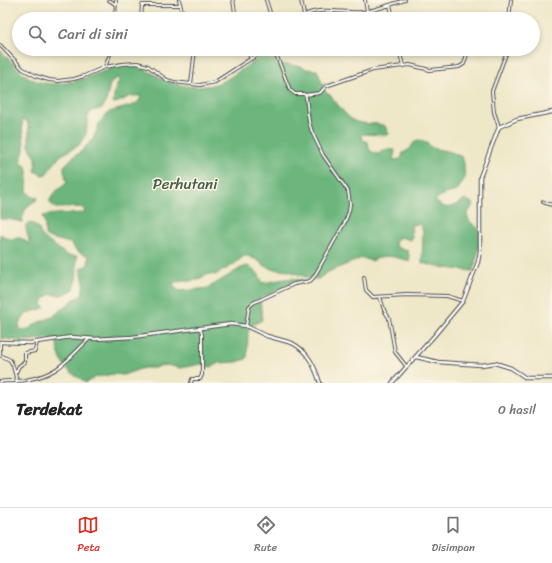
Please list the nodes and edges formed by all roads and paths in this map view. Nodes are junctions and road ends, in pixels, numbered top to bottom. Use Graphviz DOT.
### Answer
graph roads {
  1 [pos="109,0"];
  2 [pos="116,0"];
  3 [pos="179,0"];
  4 [pos="233,0"];
  5 [pos="266,0"];
  6 [pos="301,0"];
  7 [pos="365,0"];
  8 [pos="405,0"];
  9 [pos="511,0"];
  10 [pos="115,4"];
  11 [pos="180,5"];
  12 [pos="390,5"];
  13 [pos="368,11"];
  14 [pos="115,12"];
  15 [pos="141,12"];
  16 [pos="182,12"];
  17 [pos="235,12"];
  18 [pos="270,12"];
  19 [pos="303,12"];
  20 [pos="312,12"];
  21 [pos="351,12"];
  22 [pos="351,12"];
  23 [pos="392,12"];
  24 [pos="510,12"];
  25 [pos="0,45"];
  26 [pos="109,56"];
  27 [pos="194,56"];
  28 [pos="250,56"];
  29 [pos="256,56"];
  30 [pos="277,56"];
  31 [pos="401,56"];
  32 [pos="466,56"];
  33 [pos="505,56"];
  34 [pos="251,59"];
  35 [pos="403,66"];
  36 [pos="105,67"];
  37 [pos="191,84"];
  38 [pos="305,95"];
  39 [pos="552,112"];
  40 [pos="499,127"];
  41 [pos="543,202"];
  42 [pos="552,205"];
  43 [pos="364,277"];
  44 [pos="380,297"];
  45 [pos="463,300"];
  46 [pos="246,326"];
  47 [pos="198,328"];
  48 [pos="89,339"];
  49 [pos="0,342"];
  50 [pos="37,342"];
  51 [pos="416,357"];
  52 [pos="406,366"];
  53 [pos="15,373"];
  54 [pos="552,378"];
  55 [pos="17,381"];
  56 [pos="0,382"];
  57 [pos="191,383"];
  58 [pos="320,383"];
  59 [pos="392,383"];
  1 -- 10 [label="street"];
  2 -- 10 [label="street"];
  3 -- 11 [label="street"];
  4 -- 17 [label="street"];
  5 -- 18 [label="street"];
  6 -- 19 [label="street"];
  7 -- 13 [label="street"];
  8 -- 12 [label="street"];
  9 -- 24 [label="street"];
  10 -- 14 [label="street"];
  11 -- 15 [label="street"];
  11 -- 16 [label="street"];
  12 -- 13 [label="street"];
  12 -- 23 [label="street"];
  13 -- 21 [label="street"];
  20 -- 22 [label="street"];
  25 -- 36 [label="street"];
  26 -- 36 [label="street"];
  27 -- 37 [label="street"];
  28 -- 34 [label="street"];
  29 -- 34 [label="street"];
  30 -- 38 [label="street"];
  31 -- 35 [label="street"];
  32 -- 35 [label="street"];
  33 -- 40 [label="street"];
  34 -- 37 [label="street"];
  35 -- 38 [label="street"];
  36 -- 37 [label="street"];
  38 -- 46 [label="street"];
  39 -- 40 [label="street"];
  40 -- 45 [label="street"];
  41 -- 42 [label="street"];
  43 -- 44 [label="street"];
  44 -- 45 [label="street"];
  44 -- 52 [label="street"];
  45 -- 51 [label="street"];
  46 -- 47 [label="street"];
  46 -- 58 [label="street"];
  47 -- 48 [label="street"];
  47 -- 57 [label="street"];
  48 -- 50 [label="street"];
  48 -- 55 [label="street"];
  49 -- 50 [label="street"];
  49 -- 53 [label="street"];
  50 -- 53 [label="street"];
  51 -- 52 [label="street"];
  51 -- 54 [label="street"];
  52 -- 59 [label="street"];
  53 -- 55 [label="street"];
  55 -- 56 [label="street"];
}
